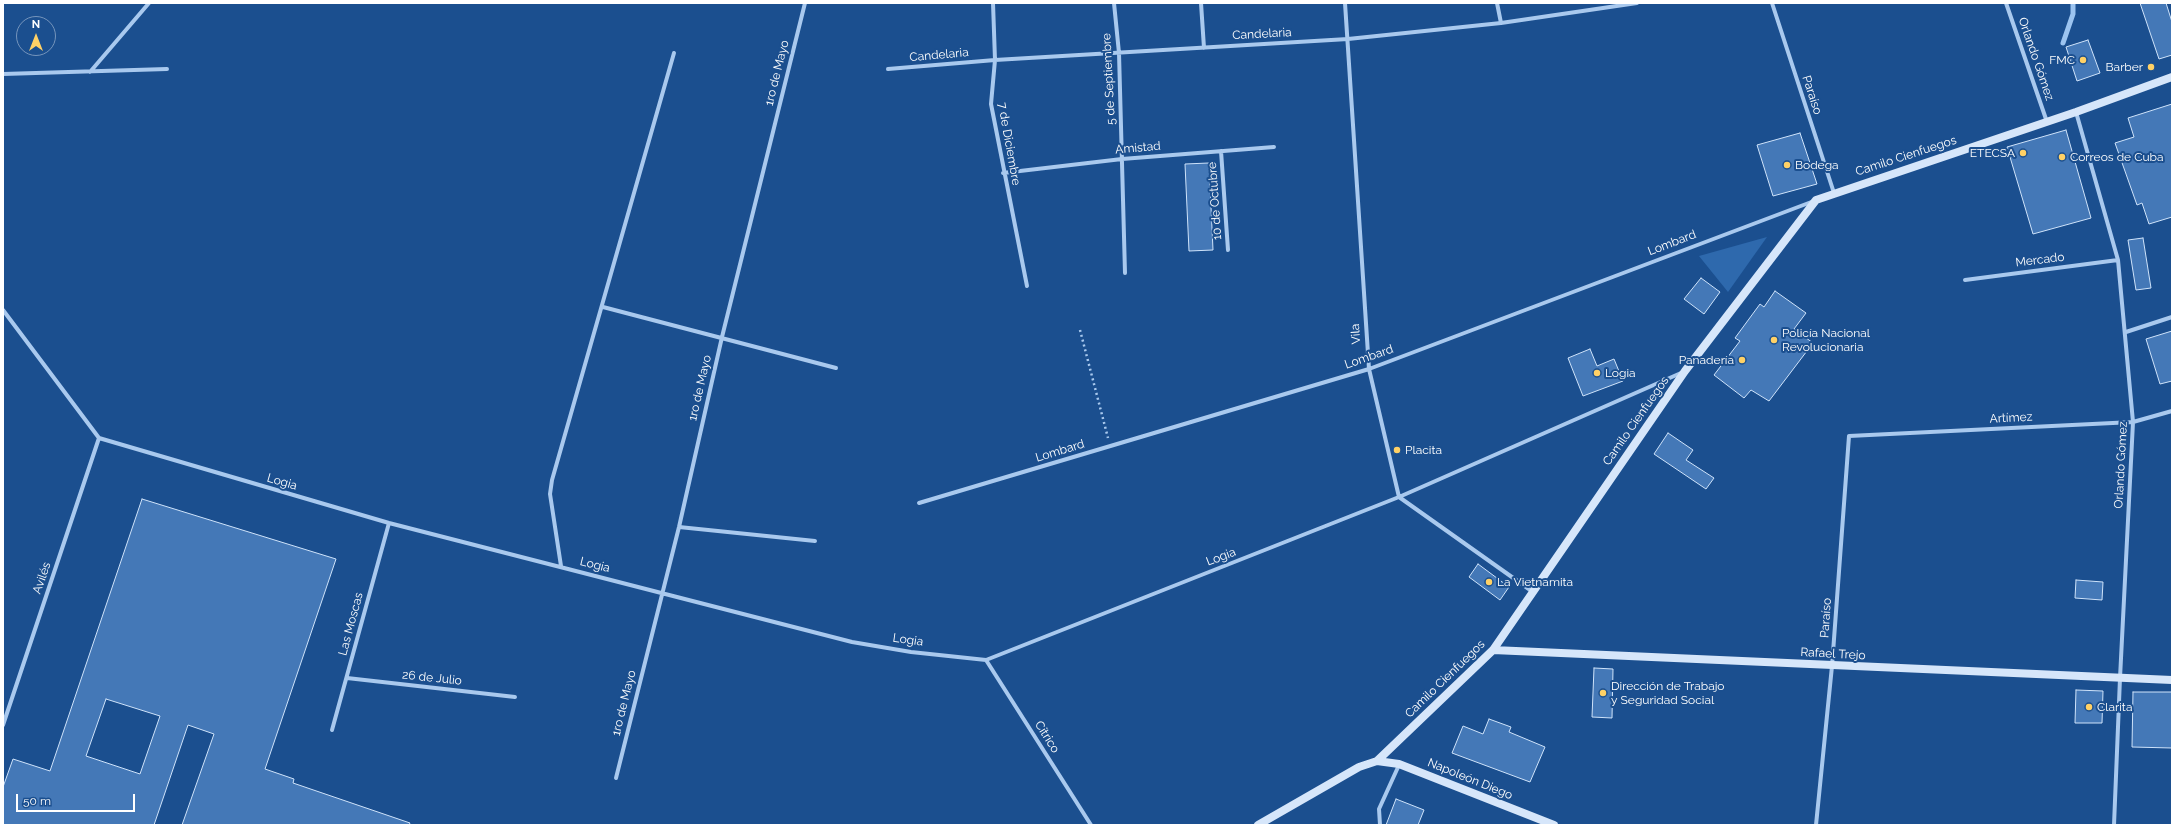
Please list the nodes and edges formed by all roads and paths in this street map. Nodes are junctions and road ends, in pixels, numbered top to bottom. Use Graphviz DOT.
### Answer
graph roads {
  1 [pos="149,3"];
  2 [pos="805,3"];
  3 [pos="993,3"];
  4 [pos="1114,3"];
  5 [pos="1201,3"];
  6 [pos="1344,3"];
  7 [pos="1497,3"];
  8 [pos="1637,3"];
  9 [pos="1772,3"];
  10 [pos="2006,3"];
  11 [pos="1501,23"];
  12 [pos="1348,39"];
  13 [pos="1204,48"];
  14 [pos="674,53"];
  15 [pos="1119,53"];
  16 [pos="995,60"];
  17 [pos="167,70"];
  18 [pos="888,70"];
  19 [pos="90,72"];
  20 [pos="3,74"];
  21 [pos="2172,77"];
  22 [pos="2076,112"];
  23 [pos="2047,122"];
  24 [pos="1274,147"];
  25 [pos="1222,151"];
  26 [pos="1122,159"];
  27 [pos="1003,173"];
  28 [pos="1834,193"];
  29 [pos="1816,200"];
  30 [pos="1228,250"];
  31 [pos="2118,260"];
  32 [pos="1125,273"];
  33 [pos="1965,280"];
  34 [pos="1027,286"];
  35 [pos="603,307"];
  36 [pos="3,310"];
  37 [pos="2172,317"];
  38 [pos="1080,330"];
  39 [pos="2126,332"];
  40 [pos="722,337"];
  41 [pos="836,368"];
  42 [pos="1369,369"];
  43 [pos="1685,371"];
  44 [pos="2172,412"];
  45 [pos="2133,422"];
  46 [pos="1849,436"];
  47 [pos="99,438"];
  48 [pos="1110,446"];
  49 [pos="1398,497"];
  50 [pos="919,503"];
  51 [pos="389,523"];
  52 [pos="679,527"];
  53 [pos="815,540"];
  54 [pos="561,566"];
  55 [pos="662,592"];
  56 [pos="1533,592"];
  57 [pos="1493,650"];
  58 [pos="986,660"];
  59 [pos="1832,666"];
  60 [pos="346,678"];
  61 [pos="2120,678"];
  62 [pos="2172,680"];
  63 [pos="515,697"];
  64 [pos="3,725"];
  65 [pos="332,730"];
  66 [pos="1377,761"];
  67 [pos="1399,764"];
  68 [pos="616,778"];
  69 [pos="1091,825"];
  70 [pos="1258,825"];
  71 [pos="1380,825"];
  72 [pos="1554,825"];
  73 [pos="1816,825"];
  74 [pos="2114,825"];
  1 -- 19 [label="street"];
  2 -- 40 [label="street, 1ro de Mayo"];
  3 -- 16 [label="street, 7 de Diciembre"];
  4 -- 15 [label="street, 5 de Septiembre"];
  5 -- 13 [label="street"];
  6 -- 12 [label="street, Vila"];
  7 -- 11 [label="street"];
  8 -- 11 [label="street, Candelaria"];
  9 -- 28 [label="street, Paraíso"];
  10 -- 23 [label="street, Orlando Gómez"];
  11 -- 12 [label="street, Candelaria"];
  12 -- 13 [label="street, Candelaria"];
  12 -- 42 [label="street, Vila"];
  13 -- 15 [label="street, Candelaria"];
  14 -- 35 [label="street"];
  15 -- 16 [label="street, Candelaria"];
  15 -- 26 [label="street, 5 de Septiembre"];
  16 -- 18 [label="street, Candelaria"];
  16 -- 27 [label="street, 7 de Diciembre"];
  17 -- 19 [label="street"];
  19 -- 20 [label="street"];
  21 -- 22 [label="main road, Camilo Cienfuegos"];
  22 -- 23 [label="main road, Camilo Cienfuegos"];
  22 -- 31 [label="street, Orlando Gómez"];
  23 -- 28 [label="main road, Camilo Cienfuegos"];
  24 -- 25 [label="street, Amistad"];
  25 -- 26 [label="street, Amistad"];
  25 -- 30 [label="street, 10 de Octubre"];
  26 -- 27 [label="street, Amistad"];
  26 -- 32 [label="street, 5 de Septiembre"];
  27 -- 34 [label="street, 7 de Diciembre"];
  28 -- 29 [label="main road, Camilo Cienfuegos"];
  29 -- 42 [label="street, Lombard"];
  29 -- 43 [label="main road, Camilo Cienfuegos"];
  31 -- 33 [label="street, Mercado"];
  31 -- 39 [label="street, Orlando Gómez"];
  35 -- 40 [label="street"];
  35 -- 54 [label="street"];
  36 -- 47 [label="street"];
  37 -- 39 [label="street"];
  38 -- 48 [label="path"];
  39 -- 45 [label="street, Orlando Gómez"];
  40 -- 41 [label="street"];
  40 -- 52 [label="street, 1ro de Mayo"];
  42 -- 48 [label="street, Lombard"];
  42 -- 49 [label="street, Vila"];
  43 -- 49 [label="street, Logia"];
  43 -- 56 [label="main road, Camilo Cienfuegos"];
  44 -- 45 [label="street, Artímez"];
  45 -- 46 [label="street, Artímez"];
  45 -- 61 [label="street, Orlando Gómez"];
  46 -- 59 [label="street, Paraíso"];
  47 -- 51 [label="street, Logia"];
  47 -- 64 [label="street, Avilés"];
  48 -- 50 [label="street, Lombard"];
  49 -- 56 [label="street"];
  49 -- 58 [label="street, Logia"];
  51 -- 54 [label="street, Logia"];
  51 -- 60 [label="street, Las Moscas"];
  52 -- 53 [label="street"];
  52 -- 55 [label="street, 1ro de Mayo"];
  54 -- 55 [label="street, Logia"];
  55 -- 58 [label="street, Logia"];
  55 -- 68 [label="street, 1ro de Mayo"];
  56 -- 57 [label="main road, Camilo Cienfuegos"];
  57 -- 59 [label="main road, Rafael Trejo"];
  57 -- 66 [label="main road, Camilo Cienfuegos"];
  58 -- 69 [label="street, Cítrico"];
  59 -- 61 [label="main road, Rafael Trejo"];
  59 -- 73 [label="street, Paraíso"];
  60 -- 63 [label="street, 26 de Julio"];
  60 -- 65 [label="street, Las Moscas"];
  61 -- 62 [label="main road, Rafael Trejo"];
  61 -- 74 [label="street, Orlando Gómez"];
  66 -- 67 [label="main road, Napoleón Diego"];
  66 -- 70 [label="main road, Camilo Cienfuegos"];
  67 -- 71 [label="street"];
  67 -- 72 [label="main road, Napoleón Diego"];
}
